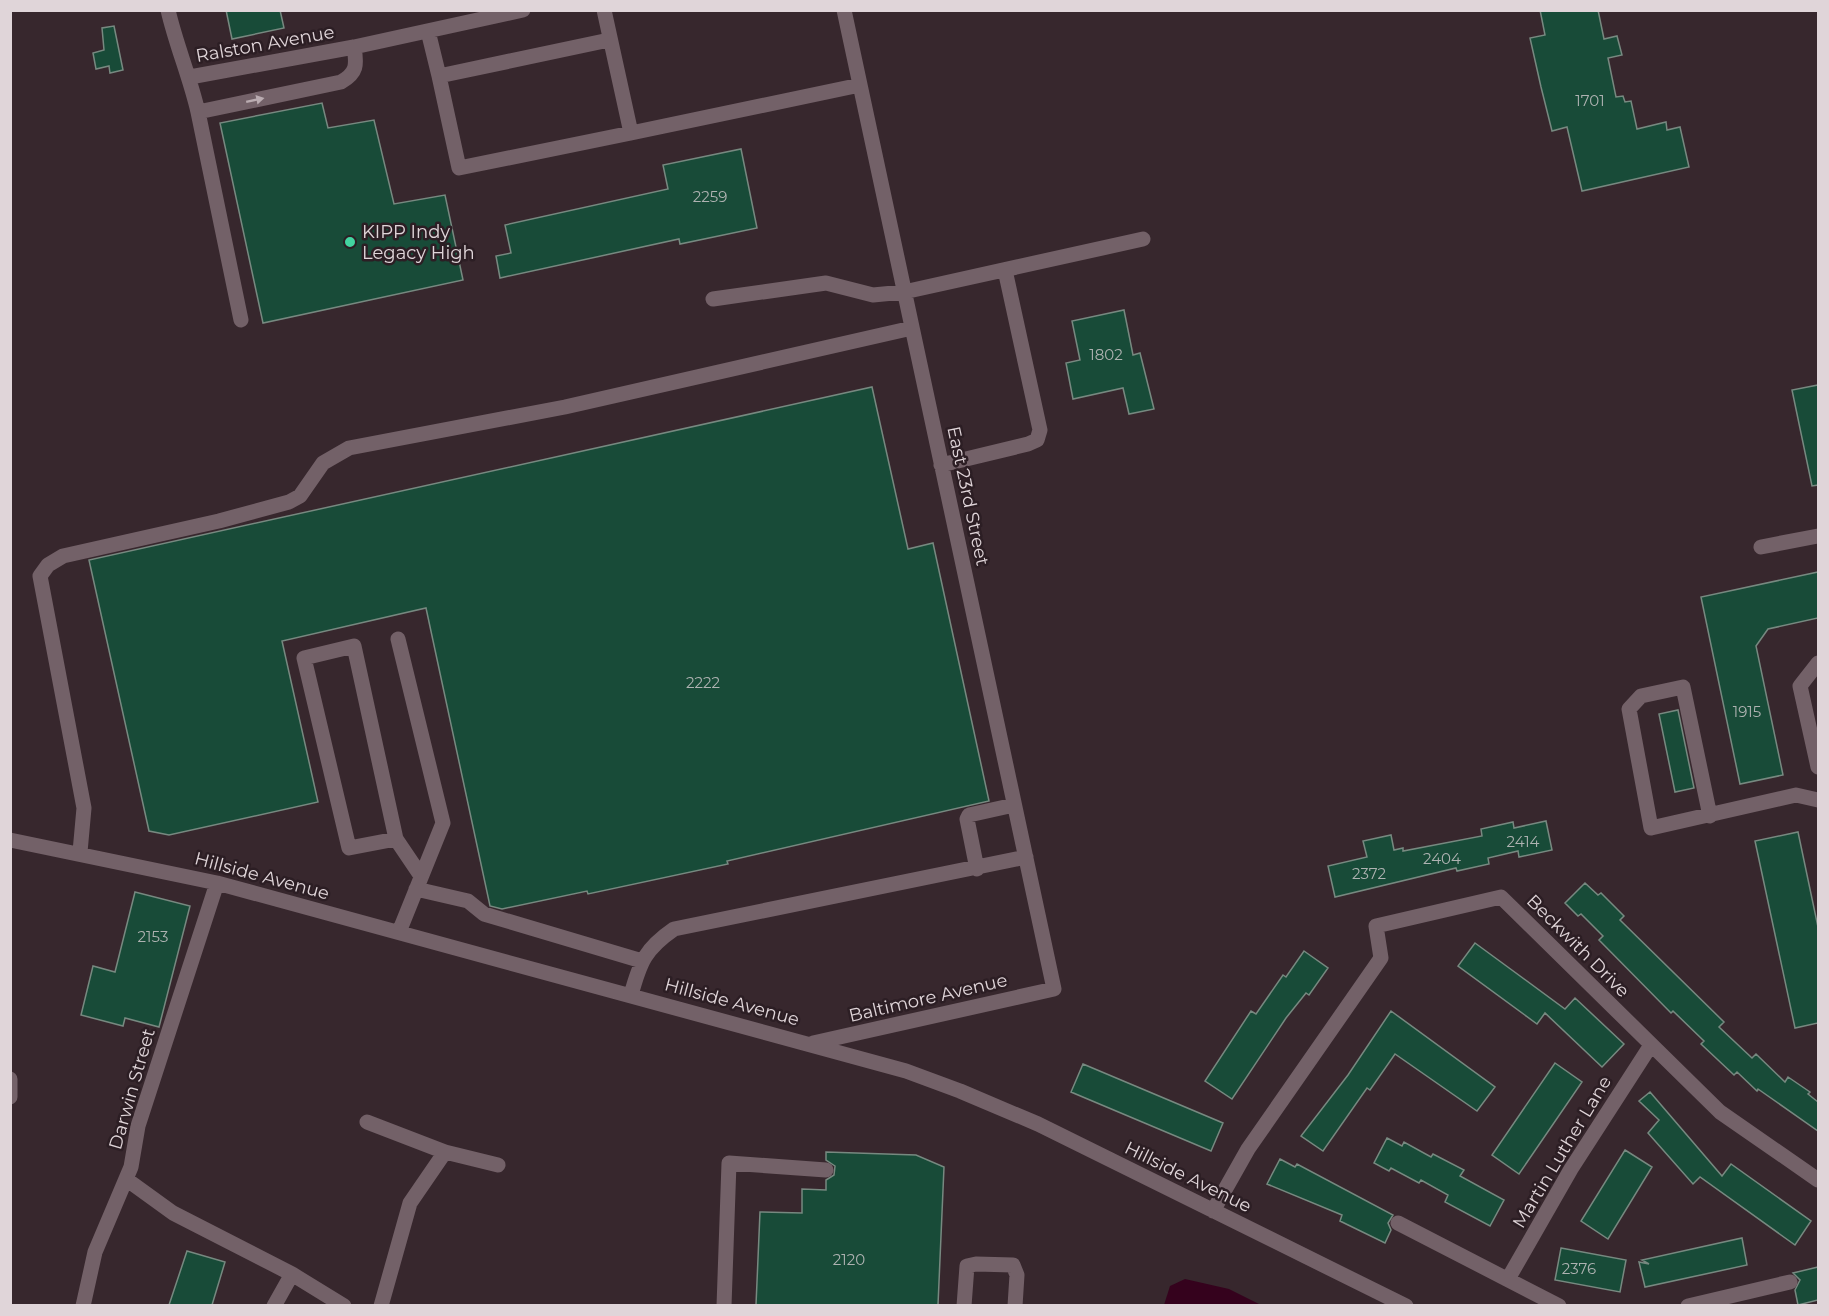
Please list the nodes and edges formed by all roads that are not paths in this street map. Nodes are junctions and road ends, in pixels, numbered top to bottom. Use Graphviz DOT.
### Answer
graph roads {
  1 [pos="168,10"];
  2 [pos="523,10"];
  3 [pos="604,10"];
  4 [pos="844,10"];
  5 [pos="452,18"];
  6 [pos="428,31"];
  7 [pos="609,40"];
  8 [pos="354,47"];
  9 [pos="439,76"];
  10 [pos="190,77"];
  11 [pos="860,85"];
  12 [pos="198,112"];
  13 [pos="631,134"];
  14 [pos="1143,239"];
  15 [pos="1005,270"];
  16 [pos="904,292"];
  17 [pos="713,299"];
  18 [pos="241,320"];
  19 [pos="912,328"];
  20 [pos="941,465"];
  21 [pos="1818,536"];
  22 [pos="1761,547"];
  23 [pos="398,639"];
  24 [pos="1818,663"];
  25 [pos="1818,767"];
  26 [pos="1818,800"];
  27 [pos="1014,805"];
  28 [pos="1710,816"];
  29 [pos="396,839"];
  30 [pos="10,840"];
  31 [pos="80,852"];
  32 [pos="1026,858"];
  33 [pos="976,869"];
  34 [pos="217,883"];
  35 [pos="419,883"];
  36 [pos="399,932"];
  37 [pos="642,961"];
  38 [pos="1054,989"];
  39 [pos="631,995"];
  40 [pos="810,1044"];
  41 [pos="1651,1045"];
  42 [pos="10,1078"];
  43 [pos="10,1096"];
  44 [pos="367,1122"];
  45 [pos="445,1152"];
  46 [pos="498,1165"];
  47 [pos="826,1170"];
  48 [pos="126,1179"];
  49 [pos="1818,1180"];
  50 [pos="1213,1211"];
  51 [pos="1398,1223"];
  52 [pos="292,1274"];
  53 [pos="1508,1279"];
  54 [pos="1790,1281"];
  55 [pos="83,1305"];
  56 [pos="274,1305"];
  57 [pos="344,1305"];
  58 [pos="381,1305"];
  59 [pos="724,1305"];
  60 [pos="964,1305"];
  61 [pos="1015,1305"];
  62 [pos="1406,1305"];
  63 [pos="1559,1305"];
  64 [pos="1688,1305"];
  1 -- 10 [label="street"];
  2 -- 5 [label="street, Ralston Avenue"];
  3 -- 7 [label="street"];
  4 -- 11 [label="street, East 23rd Street"];
  5 -- 6 [label="street, Ralston Avenue"];
  6 -- 8 [label="street, Ralston Avenue"];
  6 -- 9 [label="street"];
  7 -- 9 [label="street"];
  7 -- 13 [label="street"];
  8 -- 10 [label="street, Ralston Avenue"];
  12 -- 8 [label="street, one-way"];
  9 -- 13 [label="street"];
  10 -- 12 [label="street"];
  11 -- 13 [label="street"];
  11 -- 16 [label="street, East 23rd Street"];
  12 -- 18 [label="street"];
  14 -- 15 [label="street"];
  15 -- 16 [label="street"];
  15 -- 20 [label="street"];
  16 -- 17 [label="street"];
  16 -- 19 [label="street, East 23rd Street"];
  19 -- 20 [label="street, East 23rd Street"];
  19 -- 31 [label="street"];
  20 -- 27 [label="street, East 23rd Street"];
  21 -- 22 [label="street"];
  23 -- 35 [label="street"];
  24 -- 25 [label="street"];
  26 -- 28 [label="street"];
  27 -- 32 [label="street, East 23rd Street"];
  27 -- 33 [label="street"];
  28 -- 28 [label="street"];
  29 -- 29 [label="street"];
  29 -- 35 [label="street"];
  30 -- 31 [label="street, Hillside Avenue"];
  31 -- 34 [label="street, Hillside Avenue"];
  32 -- 33 [label="street"];
  32 -- 38 [label="street, East 23rd Street"];
  33 -- 37 [label="street"];
  34 -- 36 [label="street, Hillside Avenue"];
  34 -- 48 [label="street, Darwin Street"];
  35 -- 36 [label="street"];
  35 -- 37 [label="street"];
  36 -- 39 [label="street, Hillside Avenue"];
  37 -- 39 [label="street"];
  38 -- 40 [label="street, Baltimore Avenue"];
  39 -- 40 [label="street, Hillside Avenue"];
  40 -- 50 [label="street, Hillside Avenue"];
  41 -- 49 [label="street, Beckwith Drive"];
  41 -- 50 [label="street, Beckwith Drive"];
  41 -- 53 [label="street, Martin Luther Lane"];
  42 -- 43 [label="street"];
  44 -- 45 [label="street"];
  45 -- 46 [label="street"];
  45 -- 58 [label="street"];
  47 -- 59 [label="street"];
  48 -- 52 [label="street"];
  48 -- 55 [label="street, Darwin Street"];
  50 -- 62 [label="street, Hillside Avenue"];
  51 -- 53 [label="street"];
  52 -- 56 [label="street"];
  52 -- 57 [label="street"];
  53 -- 63 [label="street"];
  54 -- 64 [label="street"];
  60 -- 61 [label="street"];
}
